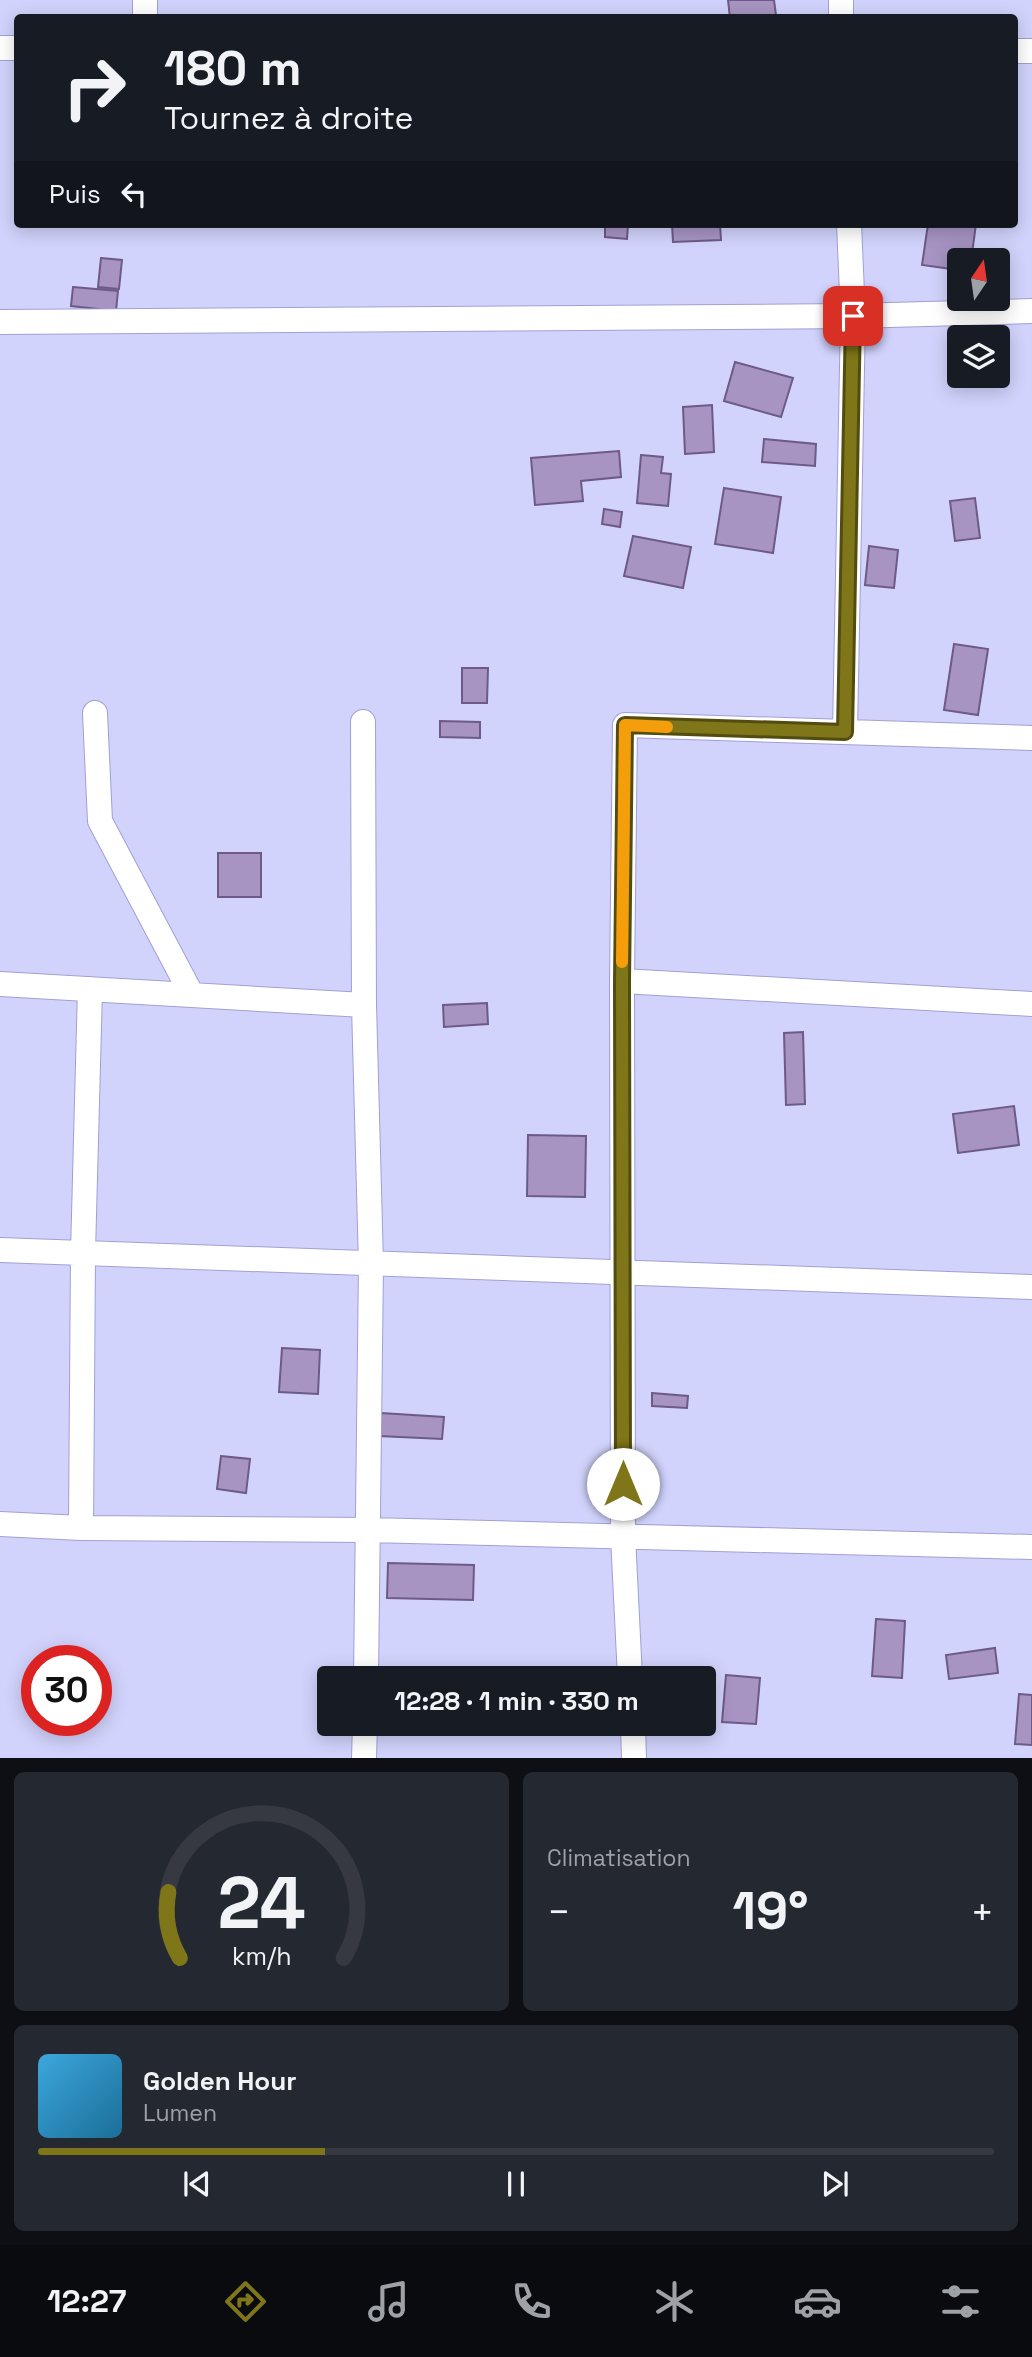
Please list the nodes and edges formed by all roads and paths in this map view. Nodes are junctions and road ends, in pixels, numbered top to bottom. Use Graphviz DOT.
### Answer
graph roads {
  1 [pos="849,228"];
  2 [pos="1032,310"];
  3 [pos="853,316"];
  4 [pos="0,322"];
  5 [pos="95,713"];
  6 [pos="363,723"];
  7 [pos="845,732"];
  8 [pos="1032,738"];
  9 [pos="622,981"];
  10 [pos="0,984"];
  11 [pos="90,989"];
  12 [pos="192,995"];
  13 [pos="1032,1004"];
  14 [pos="364,1005"];
  15 [pos="0,1250"];
  16 [pos="83,1253"];
  17 [pos="371,1264"];
  18 [pos="624,1273"];
  19 [pos="1032,1287"];
  20 [pos="0,1524"];
  21 [pos="81,1528"];
  22 [pos="369,1530"];
  23 [pos="623,1536"];
  24 [pos="1032,1547"];
  25 [pos="366,1666"];
  26 [pos="629,1666"];
  27 [pos="365,1736"];
  28 [pos="633,1736"];
  29 [pos="364,1758"];
  30 [pos="634,1758"];
  1 -- 3 [label="street"];
  2 -- 3 [label="street"];
  3 -- 4 [label="street"];
  3 -- 7 [label="street"];
  5 -- 12 [label="street"];
  6 -- 14 [label="street"];
  7 -- 8 [label="street"];
  7 -- 9 [label="street"];
  9 -- 13 [label="street"];
  9 -- 18 [label="street"];
  10 -- 11 [label="street"];
  11 -- 12 [label="street"];
  11 -- 16 [label="street"];
  12 -- 14 [label="street"];
  14 -- 17 [label="street"];
  15 -- 16 [label="street"];
  16 -- 17 [label="street"];
  16 -- 21 [label="street"];
  17 -- 18 [label="street"];
  17 -- 22 [label="street"];
  18 -- 19 [label="street"];
  18 -- 23 [label="street"];
  20 -- 21 [label="street"];
  21 -- 22 [label="street"];
  22 -- 23 [label="street"];
  22 -- 25 [label="street"];
  23 -- 24 [label="street"];
  23 -- 26 [label="street"];
  27 -- 29 [label="street"];
  28 -- 30 [label="street"];
}
